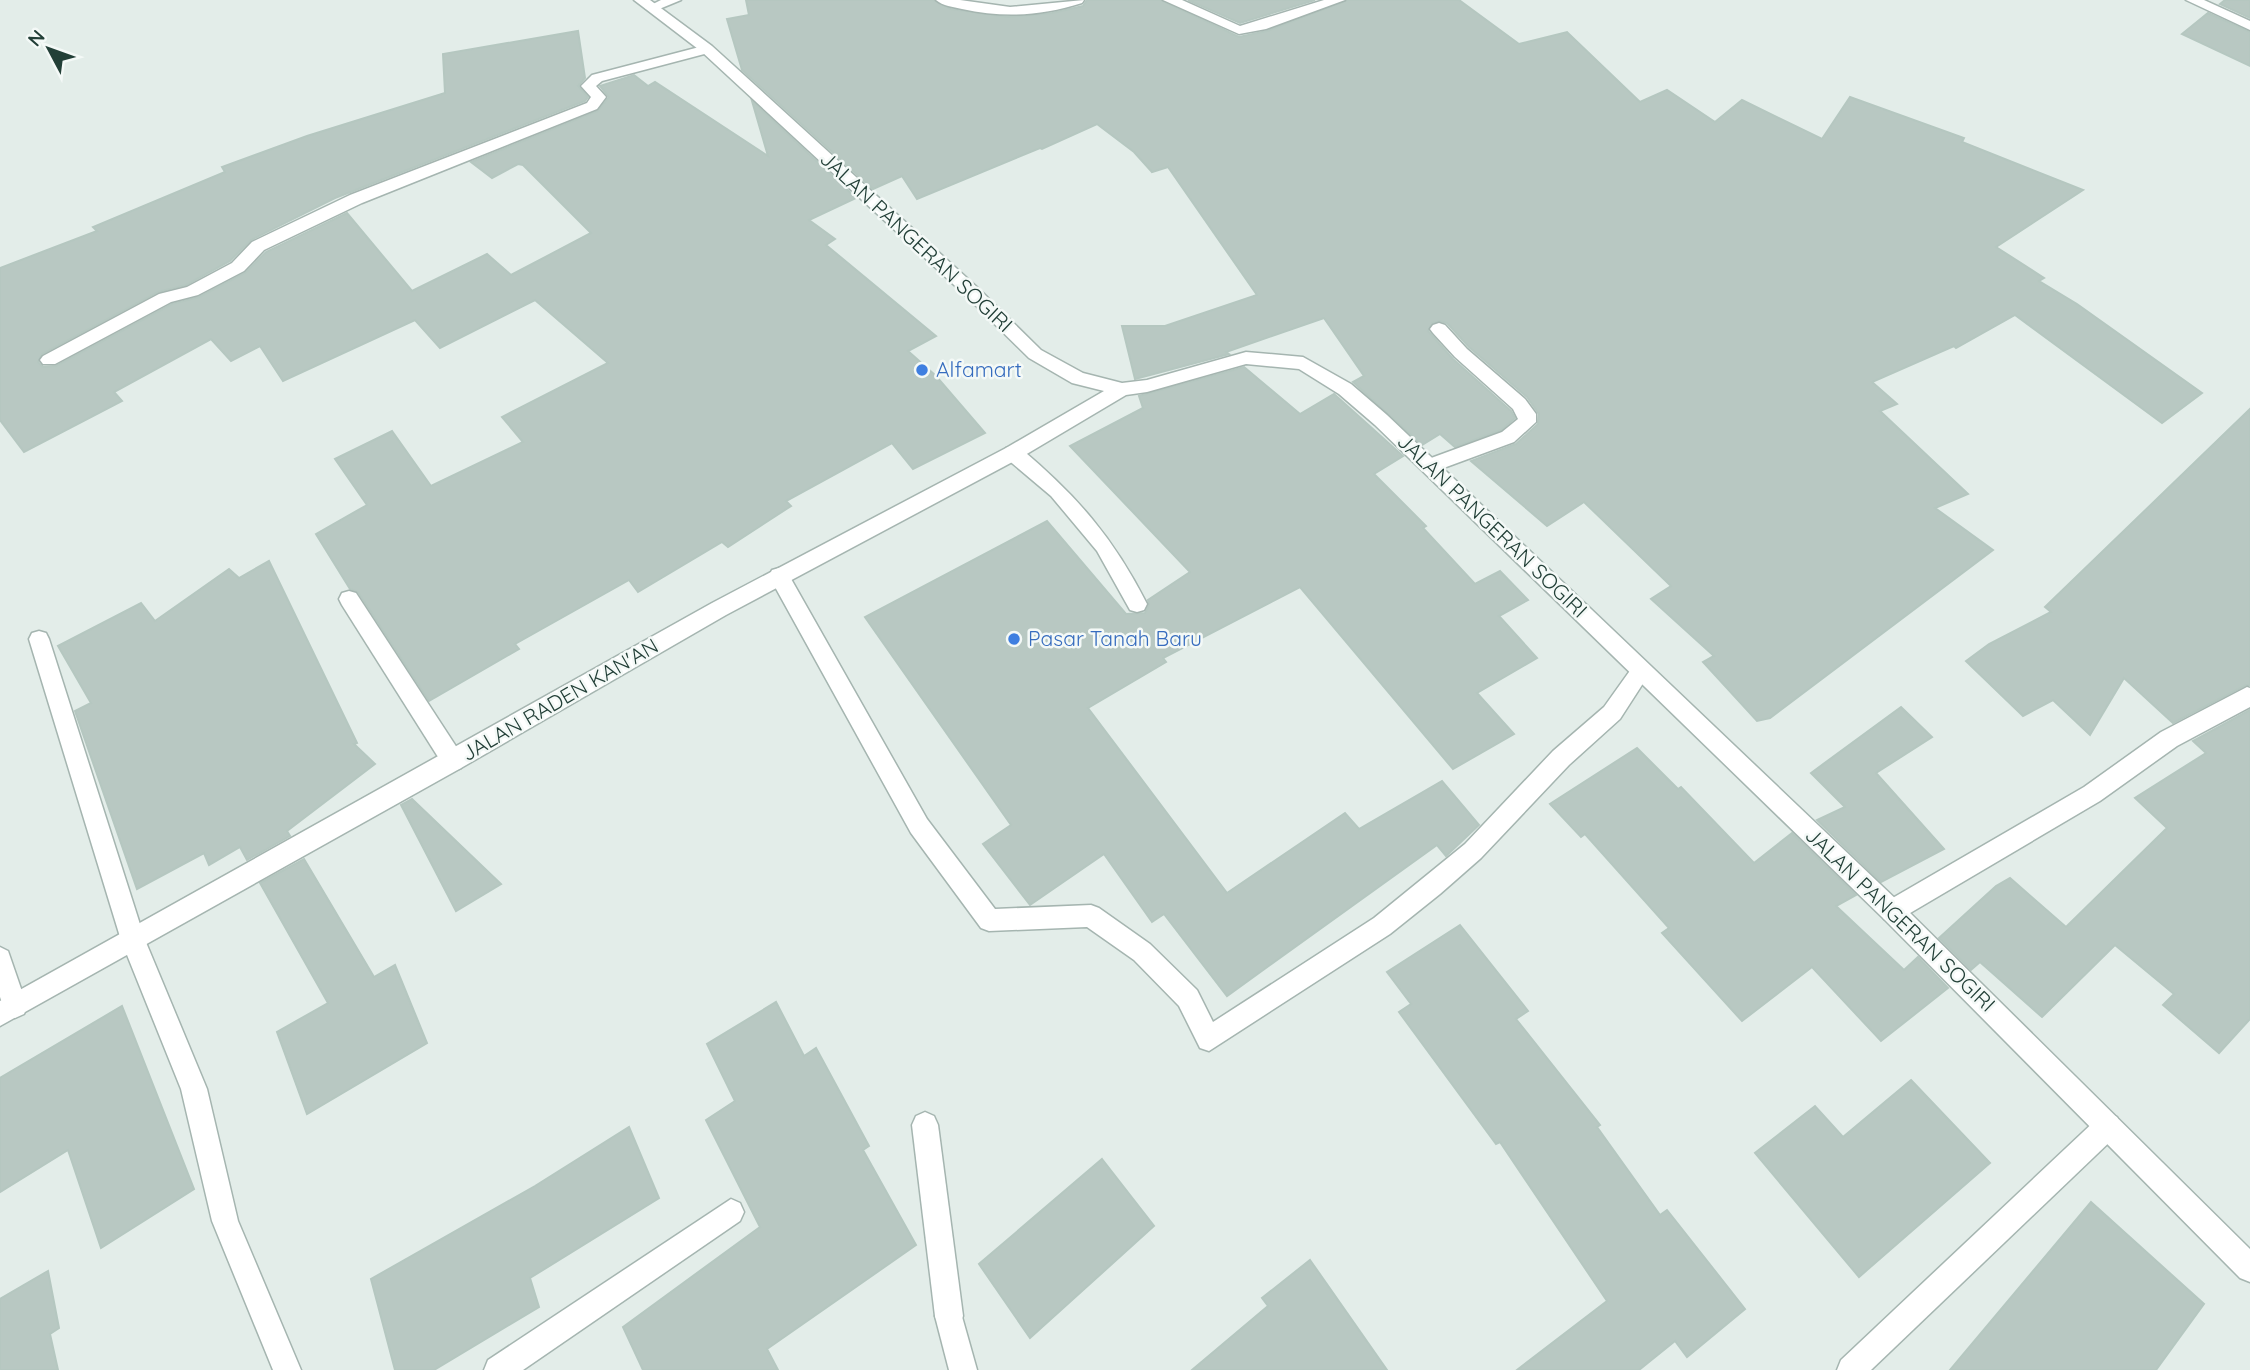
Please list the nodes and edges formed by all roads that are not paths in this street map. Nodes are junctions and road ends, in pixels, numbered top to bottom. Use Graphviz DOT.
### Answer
graph roads {
  1 [pos="674,0"];
  2 [pos="943,0"];
  3 [pos="1077,0"];
  4 [pos="1170,0"];
  5 [pos="1338,0"];
  6 [pos="2193,0"];
  7 [pos="646,4"];
  8 [pos="2250,26"];
  9 [pos="707,49"];
  10 [pos="1438,329"];
  11 [pos="49,360"];
  12 [pos="1122,389"];
  13 [pos="1013,453"];
  14 [pos="1430,466"];
  15 [pos="779,576"];
  16 [pos="349,599"];
  17 [pos="1136,604"];
  18 [pos="39,639"];
  19 [pos="1641,671"];
  20 [pos="2250,698"];
  21 [pos="453,761"];
  22 [pos="1892,911"];
  23 [pos="133,940"];
  24 [pos="0,959"];
  25 [pos="8,1010"];
  26 [pos="925,1125"];
  27 [pos="2108,1126"];
  28 [pos="731,1212"];
  29 [pos="2250,1268"];
  30 [pos="287,1370"];
  31 [pos="498,1370"];
  32 [pos="963,1370"];
  33 [pos="1852,1370"];
  1 -- 7 [label="street"];
  2 -- 3 [label="street"];
  4 -- 5 [label="street"];
  6 -- 8 [label="street"];
  7 -- 9 [label="street, JALAN PANGERAN SOGIRI"];
  9 -- 11 [label="street"];
  9 -- 12 [label="street, JALAN PANGERAN SOGIRI"];
  10 -- 14 [label="street"];
  12 -- 13 [label="street, JALAN RADEN KAN'AN"];
  12 -- 14 [label="street, JALAN PANGERAN SOGIRI"];
  13 -- 15 [label="street, JALAN RADEN KAN'AN"];
  13 -- 17 [label="street"];
  14 -- 19 [label="street, JALAN PANGERAN SOGIRI"];
  15 -- 19 [label="street"];
  15 -- 21 [label="street, JALAN RADEN KAN'AN"];
  16 -- 21 [label="street"];
  18 -- 23 [label="street"];
  19 -- 22 [label="street, JALAN PANGERAN SOGIRI"];
  20 -- 22 [label="street"];
  21 -- 23 [label="street, JALAN RADEN KAN'AN"];
  22 -- 27 [label="street, JALAN PANGERAN SOGIRI"];
  23 -- 25 [label="street, JALAN RADEN KAN'AN"];
  23 -- 30 [label="street"];
  24 -- 25 [label="street"];
  26 -- 32 [label="street"];
  27 -- 29 [label="street, JALAN PANGERAN SOGIRI"];
  27 -- 33 [label="street"];
  28 -- 31 [label="street"];
}
